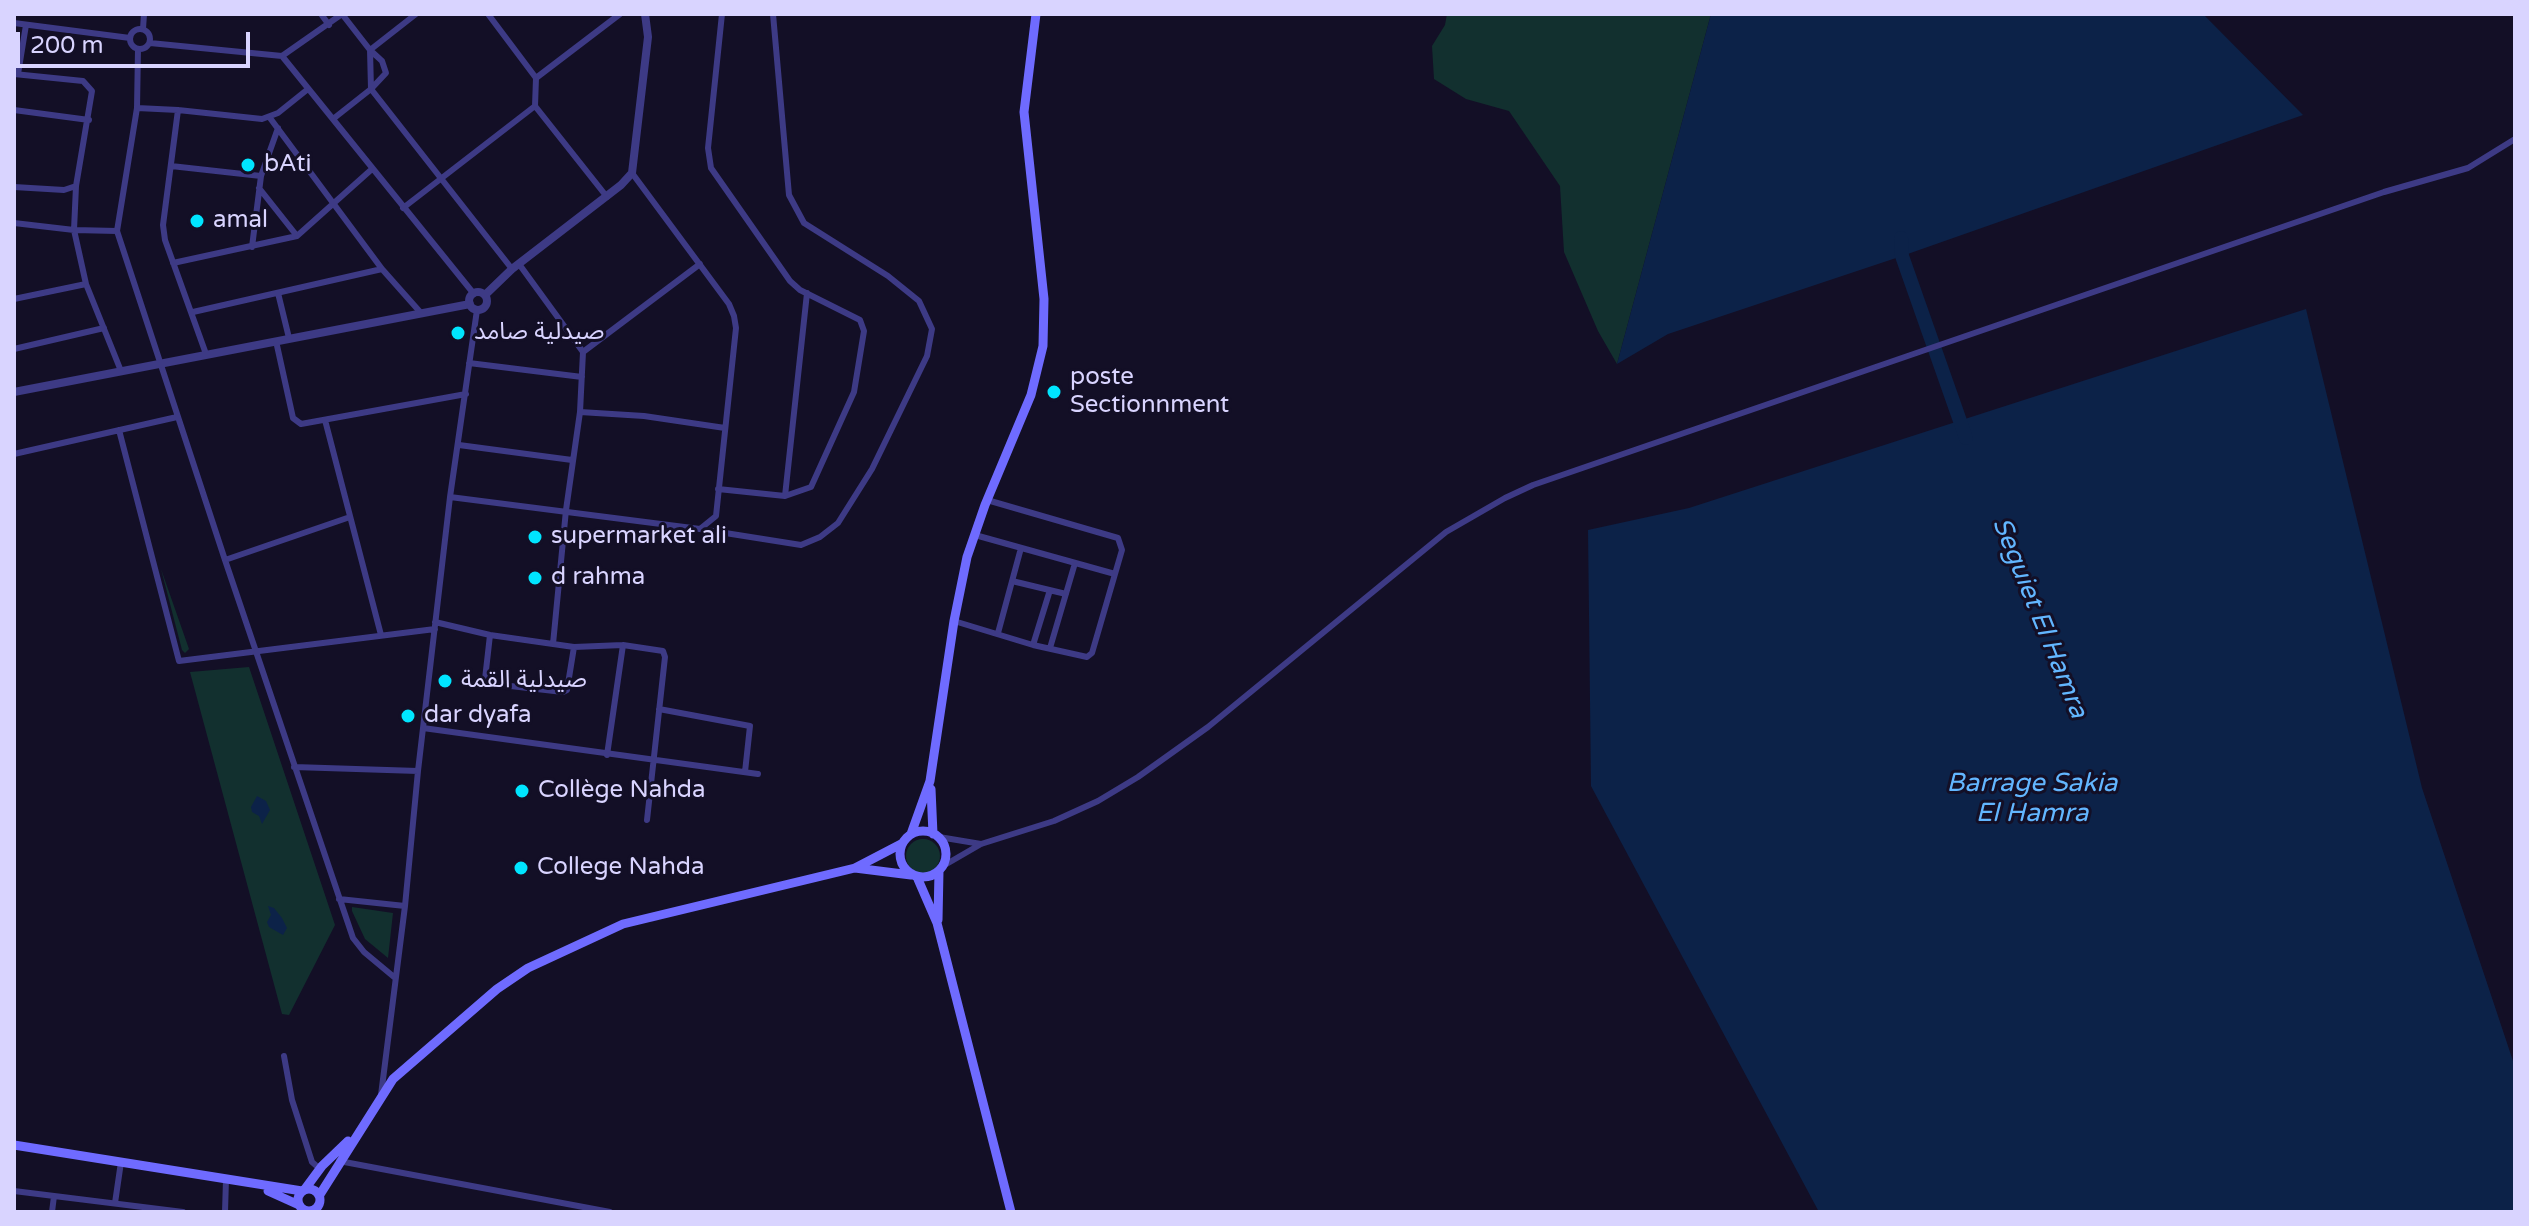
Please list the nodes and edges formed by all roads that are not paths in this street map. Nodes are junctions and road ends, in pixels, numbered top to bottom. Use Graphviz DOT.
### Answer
graph roads {
  1 [pos="144,14"];
  2 [pos="321,14"];
  3 [pos="342,14"];
  4 [pos="416,14"];
  5 [pos="488,14"];
  6 [pos="620,14"];
  7 [pos="646,14"];
  8 [pos="722,14"];
  9 [pos="773,14"];
  10 [pos="1036,14"];
  11 [pos="14,23"];
  12 [pos="26,25"];
  13 [pos="329,25"];
  14 [pos="143,29"];
  15 [pos="130,38"];
  16 [pos="150,43"];
  17 [pos="138,49"];
  18 [pos="370,50"];
  19 [pos="282,56"];
  20 [pos="16,74"];
  21 [pos="536,78"];
  22 [pos="308,89"];
  23 [pos="371,89"];
  24 [pos="535,106"];
  25 [pos="137,108"];
  26 [pos="14,110"];
  27 [pos="178,110"];
  28 [pos="270,118"];
  29 [pos="333,119"];
  30 [pos="89,120"];
  31 [pos="278,128"];
  32 [pos="2515,139"];
  33 [pos="171,166"];
  34 [pos="372,169"];
  35 [pos="632,173"];
  36 [pos="261,176"];
  37 [pos="439,179"];
  38 [pos="76,186"];
  39 [pos="14,187"];
  40 [pos="259,188"];
  41 [pos="607,197"];
  42 [pos="335,202"];
  43 [pos="403,208"];
  44 [pos="14,223"];
  45 [pos="74,230"];
  46 [pos="117,231"];
  47 [pos="297,236"];
  48 [pos="252,247"];
  49 [pos="173,263"];
  50 [pos="700,264"];
  51 [pos="515,266"];
  52 [pos="382,269"];
  53 [pos="86,284"];
  54 [pos="278,293"];
  55 [pos="807,293"];
  56 [pos="474,294"];
  57 [pos="485,295"];
  58 [pos="14,299"];
  59 [pos="473,307"];
  60 [pos="193,312"];
  61 [pos="421,313"];
  62 [pos="104,328"];
  63 [pos="289,338"];
  64 [pos="276,341"];
  65 [pos="14,349"];
  66 [pos="583,352"];
  67 [pos="206,354"];
  68 [pos="160,363"];
  69 [pos="469,363"];
  70 [pos="121,371"];
  71 [pos="582,377"];
  72 [pos="14,390"];
  73 [pos="466,394"];
  74 [pos="580,412"];
  75 [pos="177,417"];
  76 [pos="325,420"];
  77 [pos="725,428"];
  78 [pos="119,430"];
  79 [pos="459,445"];
  80 [pos="14,454"];
  81 [pos="572,460"];
  82 [pos="718,489"];
  83 [pos="785,496"];
  84 [pos="450,497"];
  85 [pos="987,500"];
  86 [pos="566,510"];
  87 [pos="350,517"];
  88 [pos="700,529"];
  89 [pos="975,535"];
  90 [pos="1021,548"];
  91 [pos="225,560"];
  92 [pos="1075,563"];
  93 [pos="1115,574"];
  94 [pos="1012,581"];
  95 [pos="1050,590"];
  96 [pos="1066,594"];
  97 [pos="954,621"];
  98 [pos="435,625"];
  99 [pos="998,633"];
  100 [pos="381,635"];
  101 [pos="490,635"];
  102 [pos="553,644"];
  103 [pos="623,645"];
  104 [pos="1033,645"];
  105 [pos="574,647"];
  106 [pos="1050,648"];
  107 [pos="255,652"];
  108 [pos="659,709"];
  109 [pos="423,728"];
  110 [pos="607,755"];
  111 [pos="655,761"];
  112 [pos="294,767"];
  113 [pos="418,771"];
  114 [pos="745,772"];
  115 [pos="758,774"];
  116 [pos="930,781"];
  117 [pos="647,820"];
  118 [pos="911,834"];
  119 [pos="936,835"];
  120 [pos="903,843"];
  121 [pos="981,844"];
  122 [pos="855,868"];
  123 [pos="941,869"];
  124 [pos="915,876"];
  125 [pos="339,899"];
  126 [pos="405,906"];
  127 [pos="937,923"];
  128 [pos="394,977"];
  129 [pos="284,1056"];
  130 [pos="381,1095"];
  131 [pos="356,1134"];
  132 [pos="14,1145"];
  133 [pos="339,1161"];
  134 [pos="121,1162"];
  135 [pos="320,1169"];
  136 [pos="226,1179"];
  137 [pos="242,1182"];
  138 [pos="304,1190"];
  139 [pos="14,1191"];
  140 [pos="54,1196"];
  141 [pos="319,1196"];
  142 [pos="115,1203"];
  143 [pos="299,1208"];
  144 [pos="144,1210"];
  145 [pos="52,1212"];
  146 [pos="180,1212"];
  147 [pos="225,1212"];
  148 [pos="311,1212"];
  149 [pos="610,1212"];
  150 [pos="1011,1212"];
  1 -- 14 [label="street"];
  2 -- 13 [label="street"];
  3 -- 13 [label="street"];
  3 -- 18 [label="street"];
  4 -- 18 [label="street"];
  5 -- 21 [label="street"];
  6 -- 21 [label="street"];
  7 -- 35 [label="street"];
  8 -- 55 [label="street"];
  9 -- 88 [label="street"];
  10 -- 85 [label="main road"];
  11 -- 12 [label="street"];
  12 -- 15 [label="street"];
  12 -- 20 [label="street"];
  13 -- 19 [label="street"];
  14 -- 15 [label="street"];
  14 -- 16 [label="street"];
  15 -- 17 [label="street"];
  16 -- 17 [label="street"];
  16 -- 19 [label="street"];
  17 -- 25 [label="street"];
  18 -- 23 [label="street"];
  18 -- 23 [label="street"];
  19 -- 22 [label="street"];
  20 -- 30 [label="street"];
  21 -- 24 [label="street"];
  22 -- 28 [label="street"];
  22 -- 29 [label="street"];
  23 -- 29 [label="street"];
  23 -- 37 [label="street"];
  24 -- 37 [label="street"];
  24 -- 41 [label="street"];
  25 -- 27 [label="street"];
  25 -- 46 [label="street"];
  26 -- 30 [label="street"];
  27 -- 28 [label="street"];
  27 -- 33 [label="street"];
  28 -- 31 [label="street"];
  29 -- 34 [label="street"];
  30 -- 38 [label="street"];
  31 -- 36 [label="street"];
  31 -- 42 [label="street"];
  32 -- 121 [label="street"];
  33 -- 36 [label="street"];
  33 -- 49 [label="street"];
  34 -- 42 [label="street"];
  34 -- 43 [label="street"];
  35 -- 41 [label="street"];
  35 -- 50 [label="street"];
  36 -- 40 [label="street"];
  37 -- 43 [label="street"];
  37 -- 51 [label="street"];
  38 -- 39 [label="street"];
  38 -- 45 [label="street"];
  40 -- 47 [label="street"];
  40 -- 48 [label="street"];
  41 -- 51 [label="street"];
  42 -- 47 [label="street"];
  42 -- 52 [label="street"];
  43 -- 56 [label="street"];
  44 -- 45 [label="street"];
  45 -- 46 [label="street"];
  45 -- 53 [label="street"];
  46 -- 68 [label="street"];
  47 -- 48 [label="street"];
  48 -- 49 [label="street"];
  49 -- 60 [label="street"];
  50 -- 66 [label="street"];
  50 -- 77 [label="street"];
  51 -- 57 [label="street"];
  51 -- 66 [label="street"];
  52 -- 54 [label="street"];
  52 -- 61 [label="street"];
  53 -- 58 [label="street"];
  53 -- 62 [label="street"];
  54 -- 60 [label="street"];
  54 -- 63 [label="street"];
  55 -- 83 [label="street"];
  55 -- 83 [label="street"];
  56 -- 57 [label="street"];
  56 -- 59 [label="street"];
  57 -- 59 [label="street"];
  59 -- 61 [label="street"];
  59 -- 69 [label="street"];
  60 -- 67 [label="street"];
  61 -- 63 [label="street"];
  62 -- 65 [label="street"];
  62 -- 70 [label="street"];
  63 -- 64 [label="street"];
  64 -- 67 [label="street"];
  64 -- 76 [label="street"];
  66 -- 71 [label="street"];
  67 -- 68 [label="street"];
  68 -- 70 [label="street"];
  68 -- 75 [label="street"];
  69 -- 71 [label="street"];
  69 -- 73 [label="street"];
  70 -- 72 [label="street"];
  71 -- 74 [label="street"];
  73 -- 76 [label="street"];
  73 -- 79 [label="street"];
  74 -- 77 [label="street"];
  74 -- 81 [label="street"];
  75 -- 78 [label="street"];
  75 -- 91 [label="street"];
  76 -- 87 [label="street"];
  77 -- 82 [label="street"];
  78 -- 80 [label="street"];
  78 -- 107 [label="street"];
  79 -- 81 [label="street"];
  79 -- 84 [label="street"];
  81 -- 86 [label="street"];
  82 -- 83 [label="street"];
  82 -- 88 [label="street"];
  84 -- 86 [label="street"];
  84 -- 98 [label="street"];
  85 -- 89 [label="main road"];
  85 -- 93 [label="street"];
  86 -- 88 [label="street"];
  86 -- 102 [label="street"];
  87 -- 91 [label="street"];
  87 -- 100 [label="street"];
  89 -- 90 [label="street"];
  89 -- 97 [label="main road"];
  90 -- 92 [label="street"];
  90 -- 94 [label="street"];
  91 -- 107 [label="street"];
  92 -- 93 [label="street"];
  92 -- 96 [label="street"];
  93 -- 106 [label="street"];
  94 -- 95 [label="street"];
  94 -- 99 [label="street"];
  95 -- 96 [label="street"];
  95 -- 104 [label="street"];
  96 -- 106 [label="street"];
  97 -- 99 [label="street"];
  97 -- 116 [label="main road"];
  98 -- 100 [label="street"];
  98 -- 101 [label="street"];
  98 -- 109 [label="street"];
  99 -- 104 [label="street"];
  100 -- 107 [label="street"];
  101 -- 102 [label="street"];
  101 -- 105 [label="street"];
  102 -- 105 [label="street"];
  103 -- 105 [label="street"];
  103 -- 108 [label="street"];
  103 -- 110 [label="street"];
  104 -- 106 [label="street"];
  107 -- 112 [label="street"];
  108 -- 111 [label="street"];
  108 -- 114 [label="street"];
  109 -- 110 [label="street"];
  109 -- 113 [label="street"];
  110 -- 111 [label="street"];
  111 -- 114 [label="street"];
  111 -- 117 [label="street"];
  112 -- 113 [label="street"];
  112 -- 125 [label="street"];
  113 -- 126 [label="street"];
  114 -- 115 [label="street"];
  116 -- 118 [label="main road"];
  116 -- 119 [label="main road"];
  118 -- 119 [label="main road"];
  118 -- 120 [label="main road"];
  119 -- 121 [label="street"];
  119 -- 123 [label="main road"];
  120 -- 122 [label="main road"];
  120 -- 124 [label="main road"];
  121 -- 123 [label="street"];
  122 -- 124 [label="main road"];
  122 -- 130 [label="main road"];
  123 -- 124 [label="main road"];
  123 -- 127 [label="main road"];
  124 -- 127 [label="main road"];
  125 -- 126 [label="street"];
  125 -- 128 [label="street"];
  126 -- 128 [label="street"];
  127 -- 150 [label="main road"];
  128 -- 130 [label="street"];
  129 -- 135 [label="street"];
  130 -- 131 [label="main road"];
  131 -- 133 [label="main road"];
  131 -- 135 [label="main road"];
  132 -- 134 [label="main road"];
  133 -- 141 [label="main road"];
  133 -- 149 [label="street"];
  134 -- 136 [label="main road"];
  134 -- 142 [label="street"];
  135 -- 138 [label="main road"];
  136 -- 137 [label="main road"];
  136 -- 147 [label="street"];
  137 -- 138 [label="main road"];
  137 -- 143 [label="main road"];
  138 -- 141 [label="main road"];
  138 -- 143 [label="main road"];
  139 -- 140 [label="street"];
  140 -- 142 [label="street"];
  140 -- 145 [label="street"];
  141 -- 148 [label="main road"];
  142 -- 144 [label="street"];
  143 -- 148 [label="main road"];
  144 -- 146 [label="street"];
}
